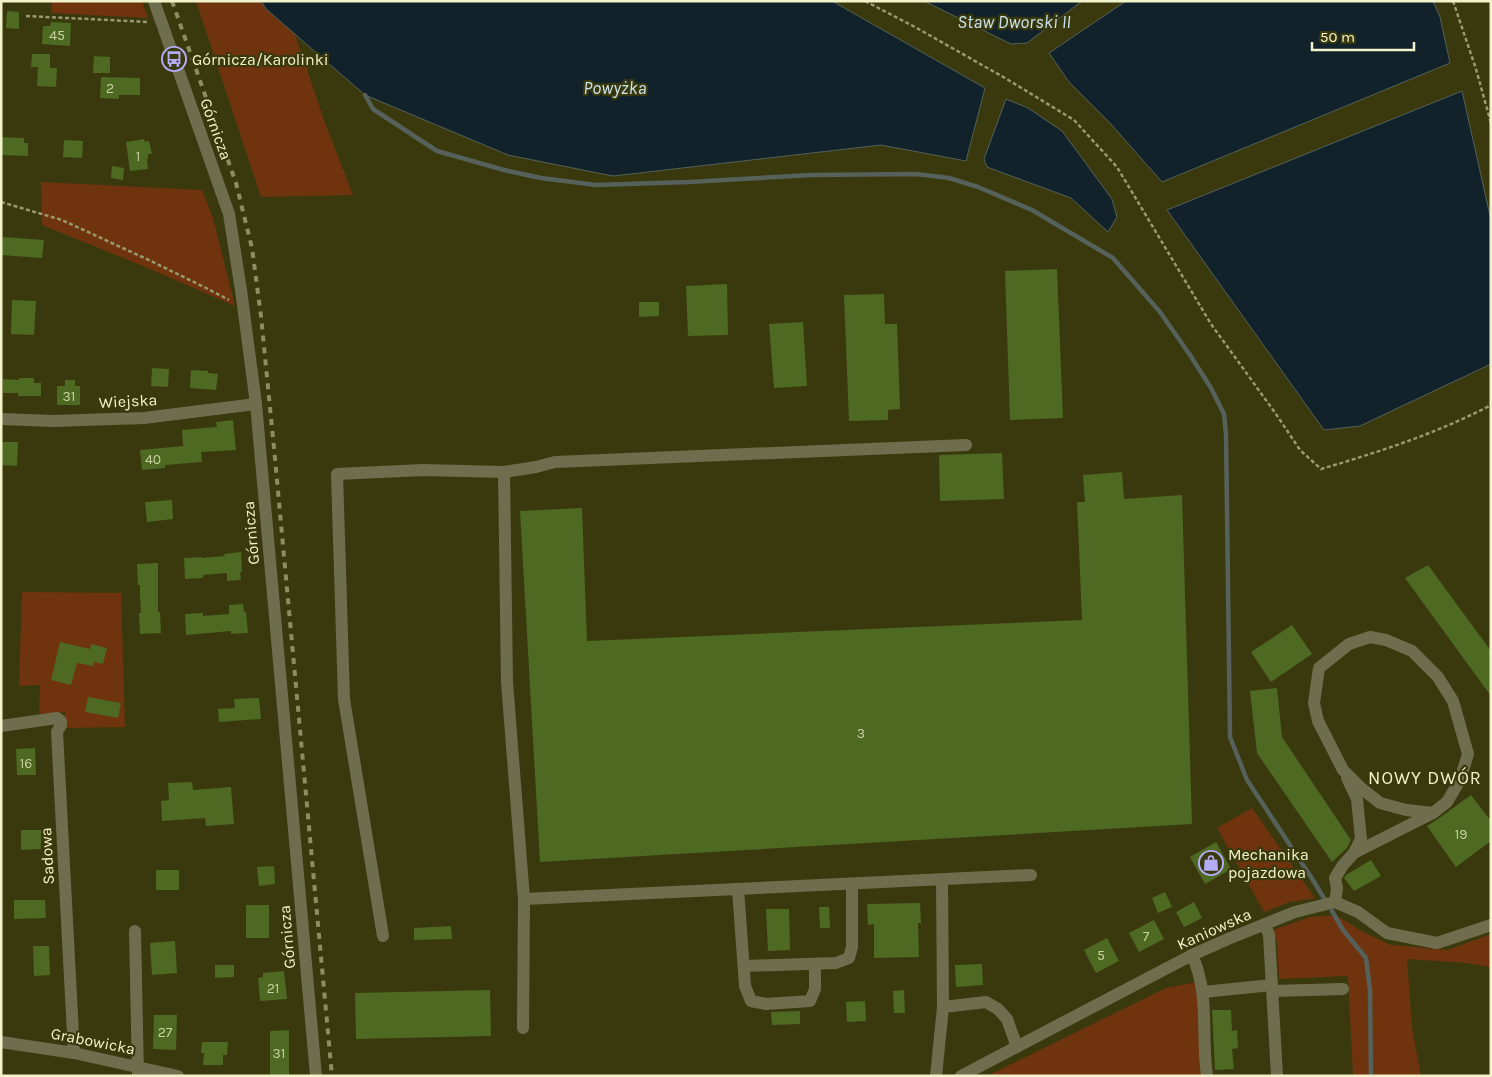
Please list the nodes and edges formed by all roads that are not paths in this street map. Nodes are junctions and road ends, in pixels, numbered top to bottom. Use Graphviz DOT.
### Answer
graph roads {
  1 [pos="154,1"];
  2 [pos="256,404"];
  3 [pos="1,419"];
  4 [pos="966,445"];
  5 [pos="504,472"];
  6 [pos="1,726"];
  7 [pos="1343,770"];
  8 [pos="1433,812"];
  9 [pos="1354,853"];
  10 [pos="1031,875"];
  11 [pos="942,880"];
  12 [pos="852,884"];
  13 [pos="738,889"];
  14 [pos="524,899"];
  15 [pos="1335,902"];
  16 [pos="1265,924"];
  17 [pos="1491,925"];
  18 [pos="135,931"];
  19 [pos="382,936"];
  20 [pos="1192,955"];
  21 [pos="815,964"];
  22 [pos="744,966"];
  23 [pos="1273,988"];
  24 [pos="1344,989"];
  25 [pos="1203,992"];
  26 [pos="943,1008"];
  27 [pos="523,1028"];
  28 [pos="1,1042"];
  29 [pos="1017,1047"];
  30 [pos="74,1052"];
  31 [pos="138,1071"];
  32 [pos="178,1076"];
  33 [pos="316,1076"];
  34 [pos="936,1076"];
  35 [pos="961,1076"];
  36 [pos="1207,1076"];
  37 [pos="1277,1076"];
  1 -- 2 [label="street, Górnicza"];
  2 -- 3 [label="street, Wiejska"];
  2 -- 33 [label="street, Górnicza"];
  4 -- 5 [label="street"];
  5 -- 14 [label="street"];
  5 -- 19 [label="street"];
  6 -- 30 [label="street, Sadowa"];
  7 -- 8 [label="street"];
  7 -- 8 [label="street"];
  7 -- 9 [label="street"];
  8 -- 9 [label="street"];
  9 -- 15 [label="street"];
  10 -- 11 [label="street"];
  11 -- 12 [label="street"];
  11 -- 26 [label="street"];
  12 -- 13 [label="street"];
  12 -- 21 [label="street"];
  13 -- 14 [label="street"];
  13 -- 22 [label="street"];
  14 -- 27 [label="street"];
  15 -- 16 [label="street, Kaniowska"];
  15 -- 17 [label="street"];
  16 -- 20 [label="street, Kaniowska"];
  16 -- 23 [label="street"];
  18 -- 31 [label="street"];
  20 -- 25 [label="street"];
  20 -- 29 [label="street, Kaniowska"];
  21 -- 22 [label="street"];
  21 -- 22 [label="street"];
  23 -- 24 [label="street"];
  23 -- 25 [label="street"];
  23 -- 37 [label="street"];
  25 -- 36 [label="street"];
  26 -- 29 [label="street"];
  26 -- 34 [label="street"];
  28 -- 30 [label="street, Grabowicka"];
  29 -- 35 [label="street, Kaniowska"];
  30 -- 31 [label="street, Grabowicka"];
  31 -- 32 [label="street, Grabowicka"];
}
